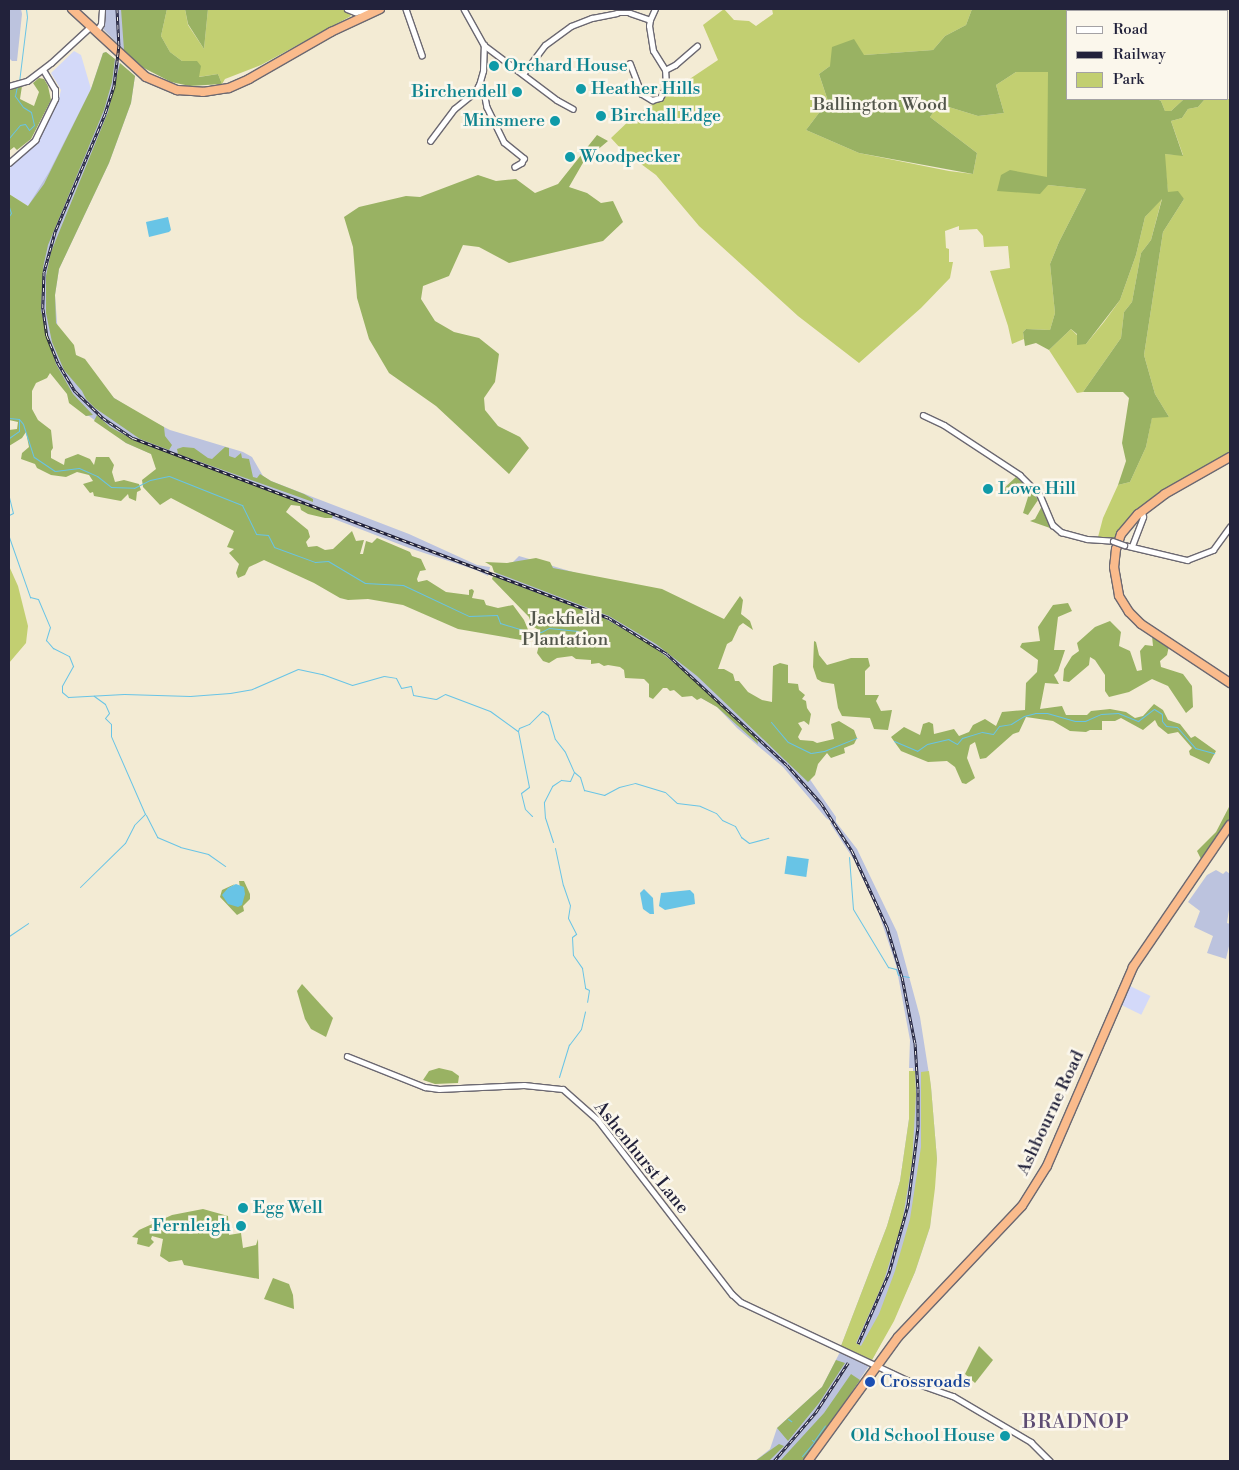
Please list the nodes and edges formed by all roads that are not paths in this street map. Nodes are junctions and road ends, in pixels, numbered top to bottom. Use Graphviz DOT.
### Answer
graph roads {
  1 [pos="72,9"];
  2 [pos="102,9"];
  3 [pos="347,9"];
  4 [pos="406,9"];
  5 [pos="464,9"];
  6 [pos="655,9"];
  7 [pos="378,10"];
  8 [pos="650,20"];
  9 [pos="93,30"];
  10 [pos="484,45"];
  11 [pos="697,46"];
  12 [pos="422,55"];
  13 [pos="630,63"];
  14 [pos="43,70"];
  15 [pos="665,70"];
  16 [pos="523,74"];
  17 [pos="11,85"];
  18 [pos="479,85"];
  19 [pos="573,109"];
  20 [pos="430,141"];
  21 [pos="9,163"];
  22 [pos="514,167"];
  23 [pos="923,415"];
  24 [pos="1230,457"];
  25 [pos="1142,514"];
  26 [pos="1230,527"];
  27 [pos="1132,546"];
  28 [pos="1230,682"];
  29 [pos="1230,825"];
  30 [pos="347,1056"];
  31 [pos="878,1365"];
  32 [pos="808,1461"];
  33 [pos="1050,1461"];
  1 -- 9 [label="highway"];
  2 -- 9 [label="street"];
  3 -- 7 [label="street"];
  4 -- 12 [label="street"];
  5 -- 10 [label="street"];
  6 -- 8 [label="street"];
  7 -- 9 [label="highway"];
  8 -- 15 [label="street"];
  8 -- 16 [label="street"];
  9 -- 14 [label="street"];
  10 -- 16 [label="street"];
  10 -- 18 [label="street"];
  11 -- 15 [label="street"];
  13 -- 15 [label="street"];
  14 -- 17 [label="street"];
  14 -- 21 [label="street"];
  16 -- 19 [label="street"];
  18 -- 20 [label="street"];
  18 -- 22 [label="street"];
  23 -- 27 [label="street, bridge"];
  24 -- 25 [label="highway"];
  25 -- 27 [label="street"];
  25 -- 28 [label="highway"];
  26 -- 27 [label="street"];
  29 -- 31 [label="highway, Ashbourne Road"];
  30 -- 31 [label="street, Ashenhurst Lane"];
  31 -- 32 [label="highway, Ashbourne Road"];
  31 -- 33 [label="street, Ashenhurst Lane"];
}
